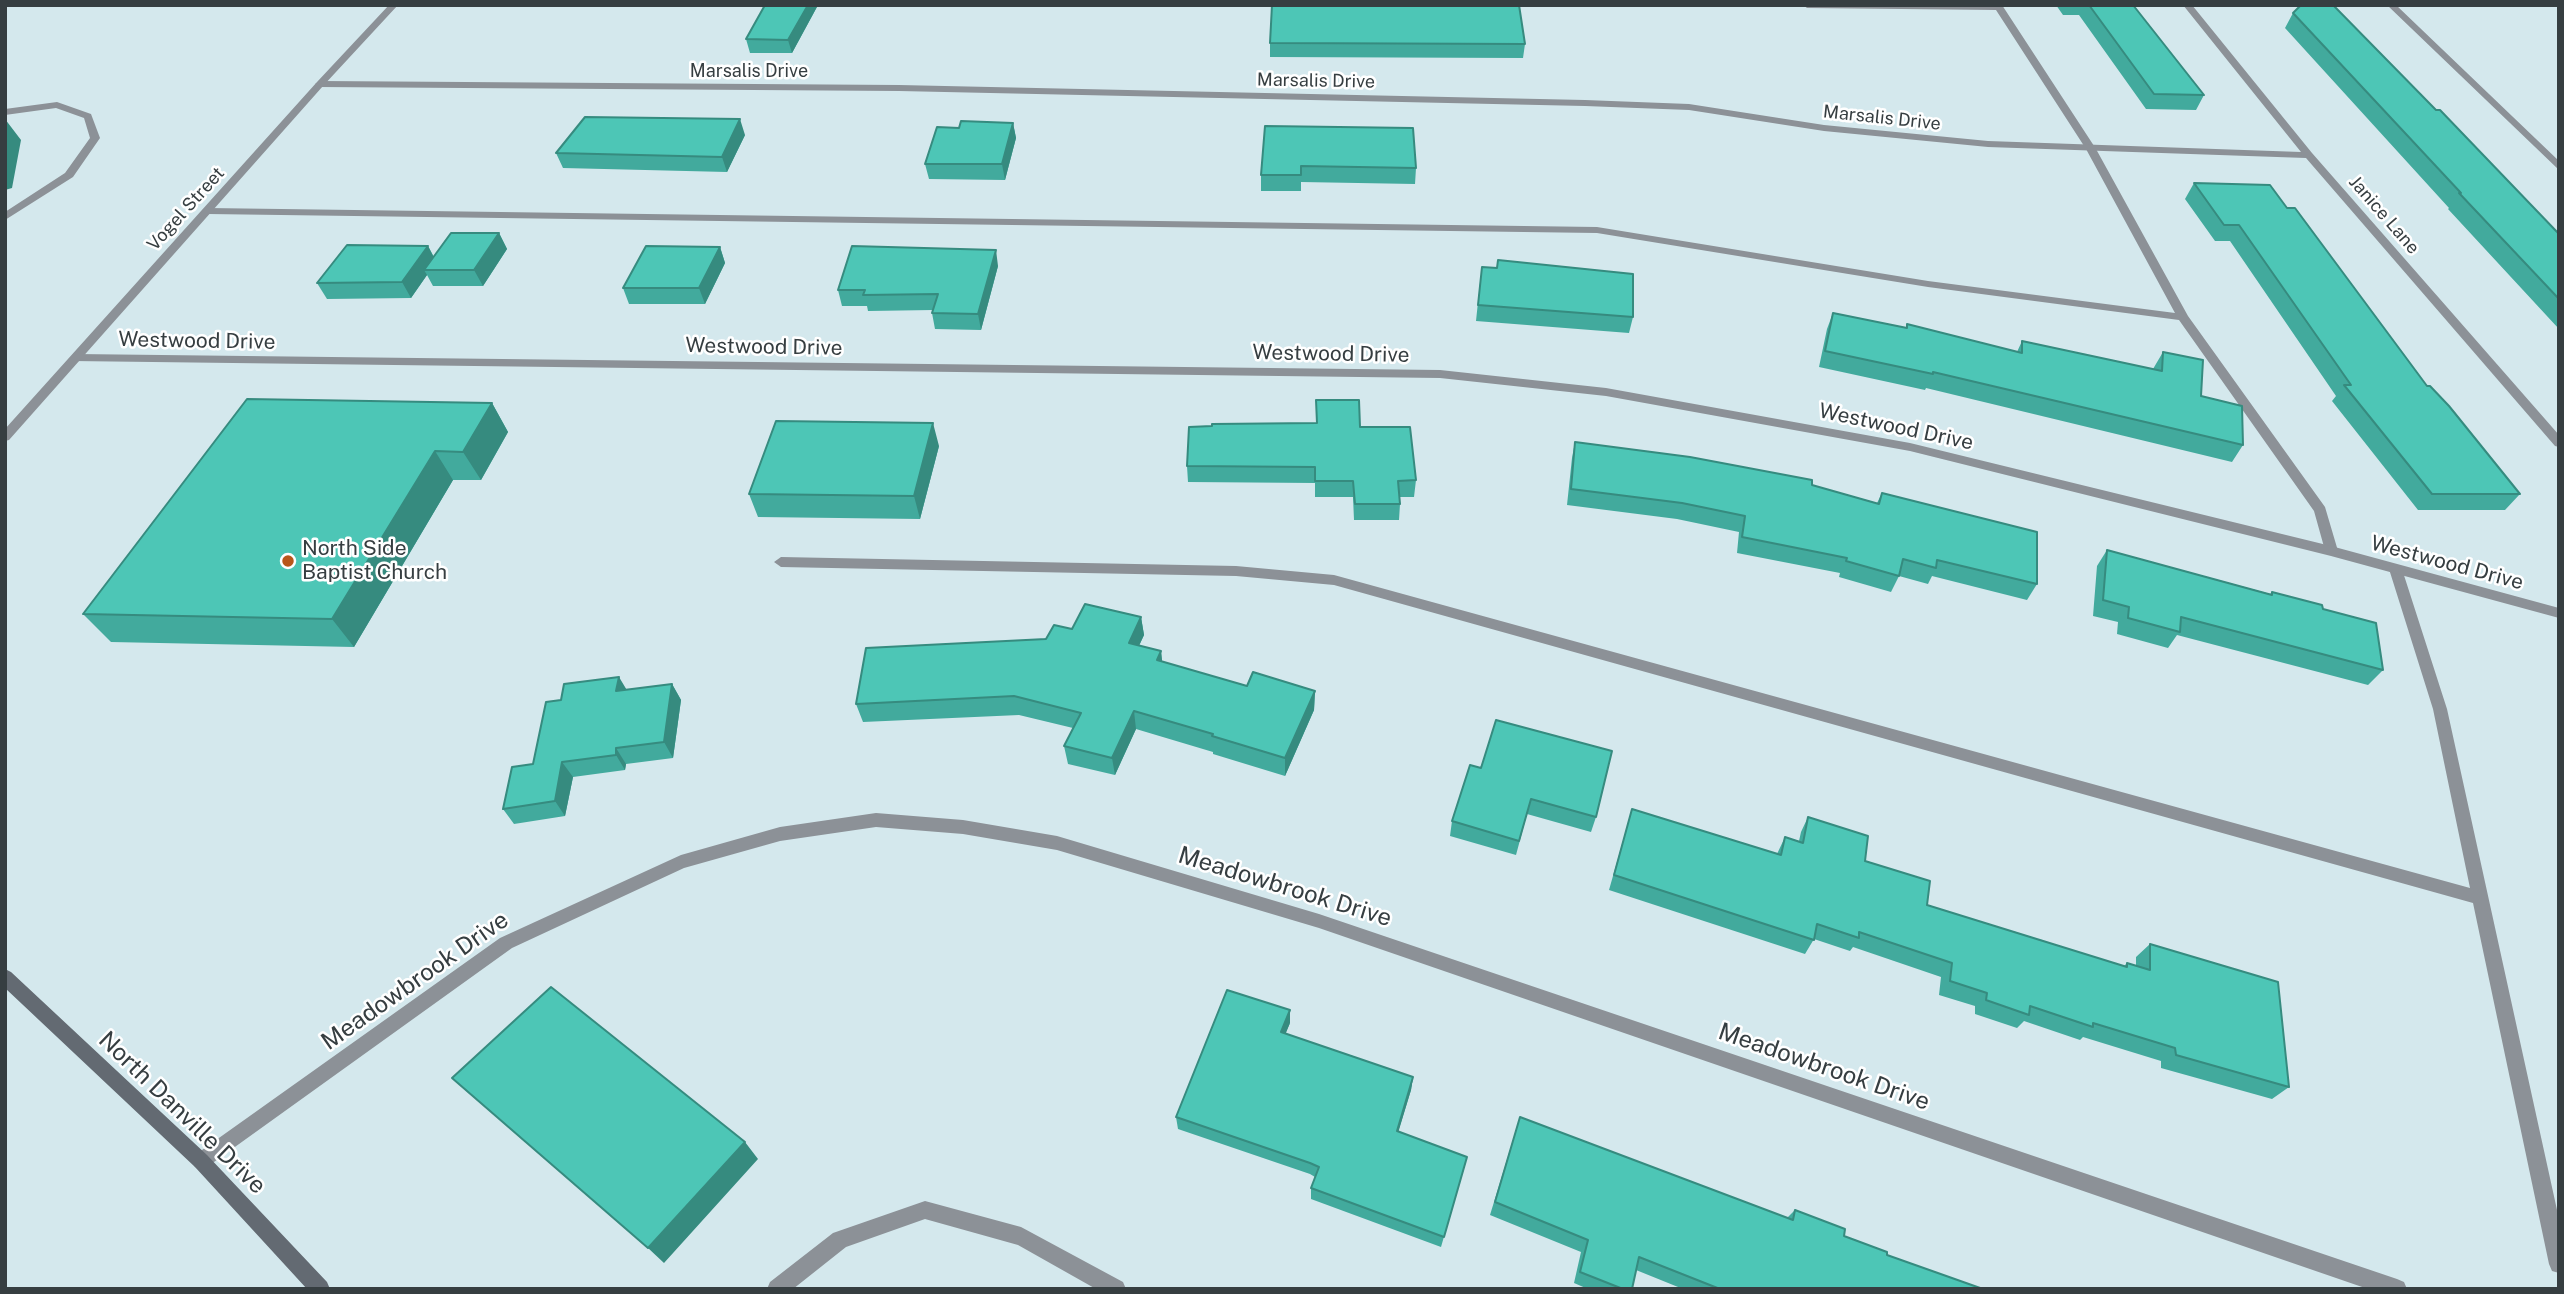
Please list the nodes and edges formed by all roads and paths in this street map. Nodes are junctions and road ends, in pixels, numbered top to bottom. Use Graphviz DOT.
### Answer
graph roads {
  1 [pos="394,5"];
  2 [pos="1807,5"];
  3 [pos="2187,5"];
  4 [pos="2391,5"];
  5 [pos="1998,6"];
  6 [pos="320,84"];
  7 [pos="5,112"];
  8 [pos="2091,149"];
  9 [pos="2309,155"];
  10 [pos="2559,167"];
  11 [pos="208,211"];
  12 [pos="5,218"];
  13 [pos="2183,317"];
  14 [pos="76,358"];
  15 [pos="5,437"];
  16 [pos="2559,443"];
  17 [pos="2331,551"];
  18 [pos="781,562"];
  19 [pos="2396,569"];
  20 [pos="2559,613"];
  21 [pos="2479,897"];
  22 [pos="5,977"];
  23 [pos="201,1161"];
  24 [pos="2559,1264"];
  25 [pos="320,1289"];
  26 [pos="777,1289"];
  27 [pos="1116,1289"];
  28 [pos="2397,1289"];
  1 -- 6 [label="street, Vogel Street"];
  2 -- 5 [label="street"];
  3 -- 9 [label="street, Janice Lane"];
  4 -- 10 [label="street"];
  5 -- 8 [label="street"];
  6 -- 8 [label="street, Marsalis Drive"];
  6 -- 11 [label="street, Vogel Street"];
  7 -- 12 [label="street"];
  8 -- 9 [label="street, Marsalis Drive"];
  8 -- 13 [label="street"];
  9 -- 16 [label="street, Janice Lane"];
  11 -- 13 [label="street"];
  11 -- 14 [label="street, Vogel Street"];
  13 -- 17 [label="street"];
  14 -- 15 [label="street, Vogel Street"];
  14 -- 17 [label="street, Westwood Drive"];
  17 -- 19 [label="street, Westwood Drive"];
  18 -- 21 [label="street"];
  19 -- 20 [label="street, Westwood Drive"];
  19 -- 21 [label="street"];
  21 -- 24 [label="street"];
  22 -- 23 [label="main road, North Danville Drive"];
  23 -- 25 [label="main road, North Danville Drive"];
  23 -- 28 [label="street, Meadowbrook Drive"];
  26 -- 27 [label="street"];
}
